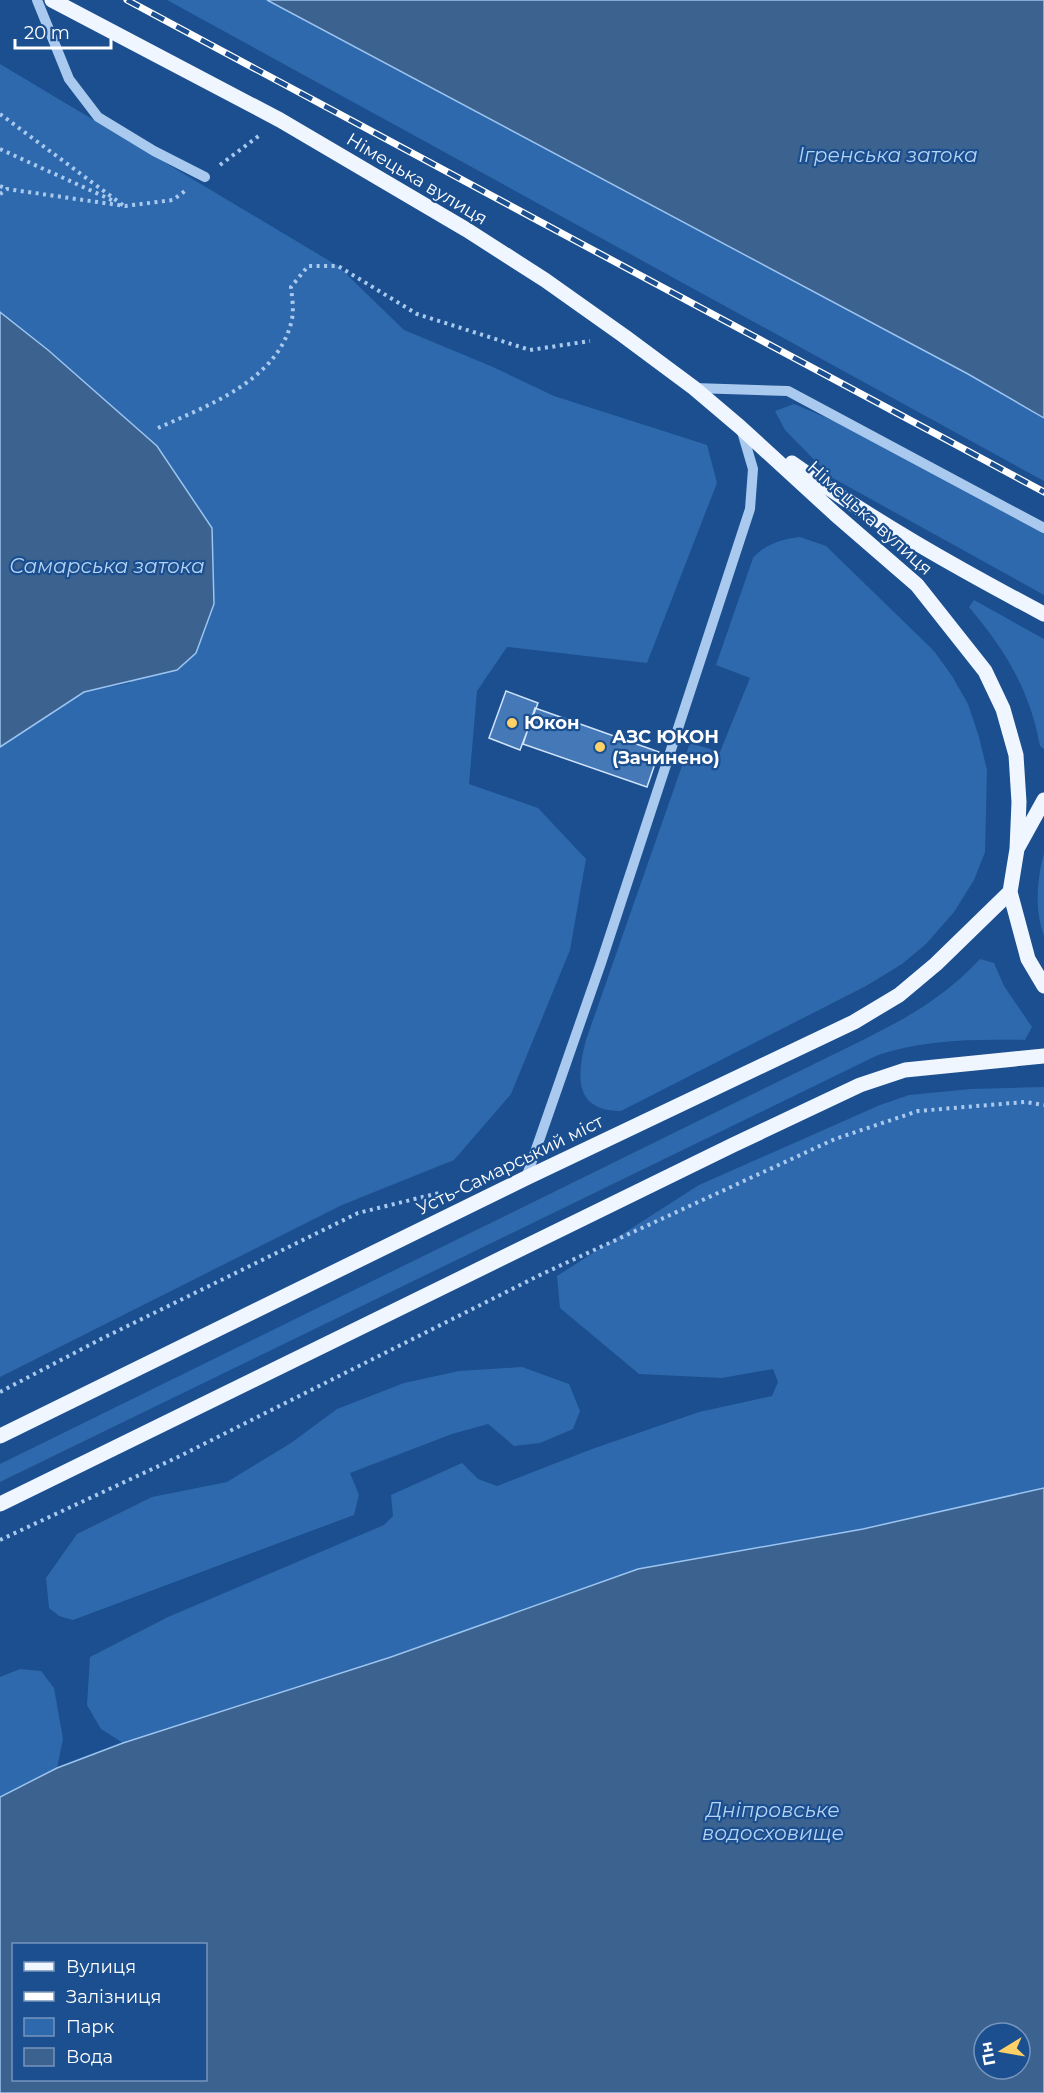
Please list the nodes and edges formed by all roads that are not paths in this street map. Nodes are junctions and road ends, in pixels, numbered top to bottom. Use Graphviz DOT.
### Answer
graph roads {
  1 [pos="37,0"];
  2 [pos="52,0"];
  3 [pos="205,177"];
  4 [pos="694,388"];
  5 [pos="740,427"];
  6 [pos="1044,528"];
  7 [pos="1044,614"];
  8 [pos="1044,800"];
  9 [pos="1017,849"];
  10 [pos="1010,892"];
  11 [pos="1044,986"];
  12 [pos="1044,1056"];
  13 [pos="526,1178"];
  14 [pos="0,1436"];
  15 [pos="0,1504"];
  1 -- 3 [label="street"];
  2 -- 4 [label="main road, Німецька вулиця"];
  4 -- 5 [label="main road, Німецька вулиця"];
  4 -- 6 [label="street"];
  5 -- 7 [label="main road, Німецька вулиця"];
  5 -- 9 [label="main road, Німецька вулиця"];
  5 -- 13 [label="street"];
  8 -- 9 [label="main road"];
  9 -- 10 [label="main road"];
  10 -- 11 [label="main road"];
  10 -- 13 [label="main road, Усть-Самарський міст"];
  12 -- 15 [label="main road"];
  13 -- 14 [label="main road, Усть-Самарський міст"];
}
